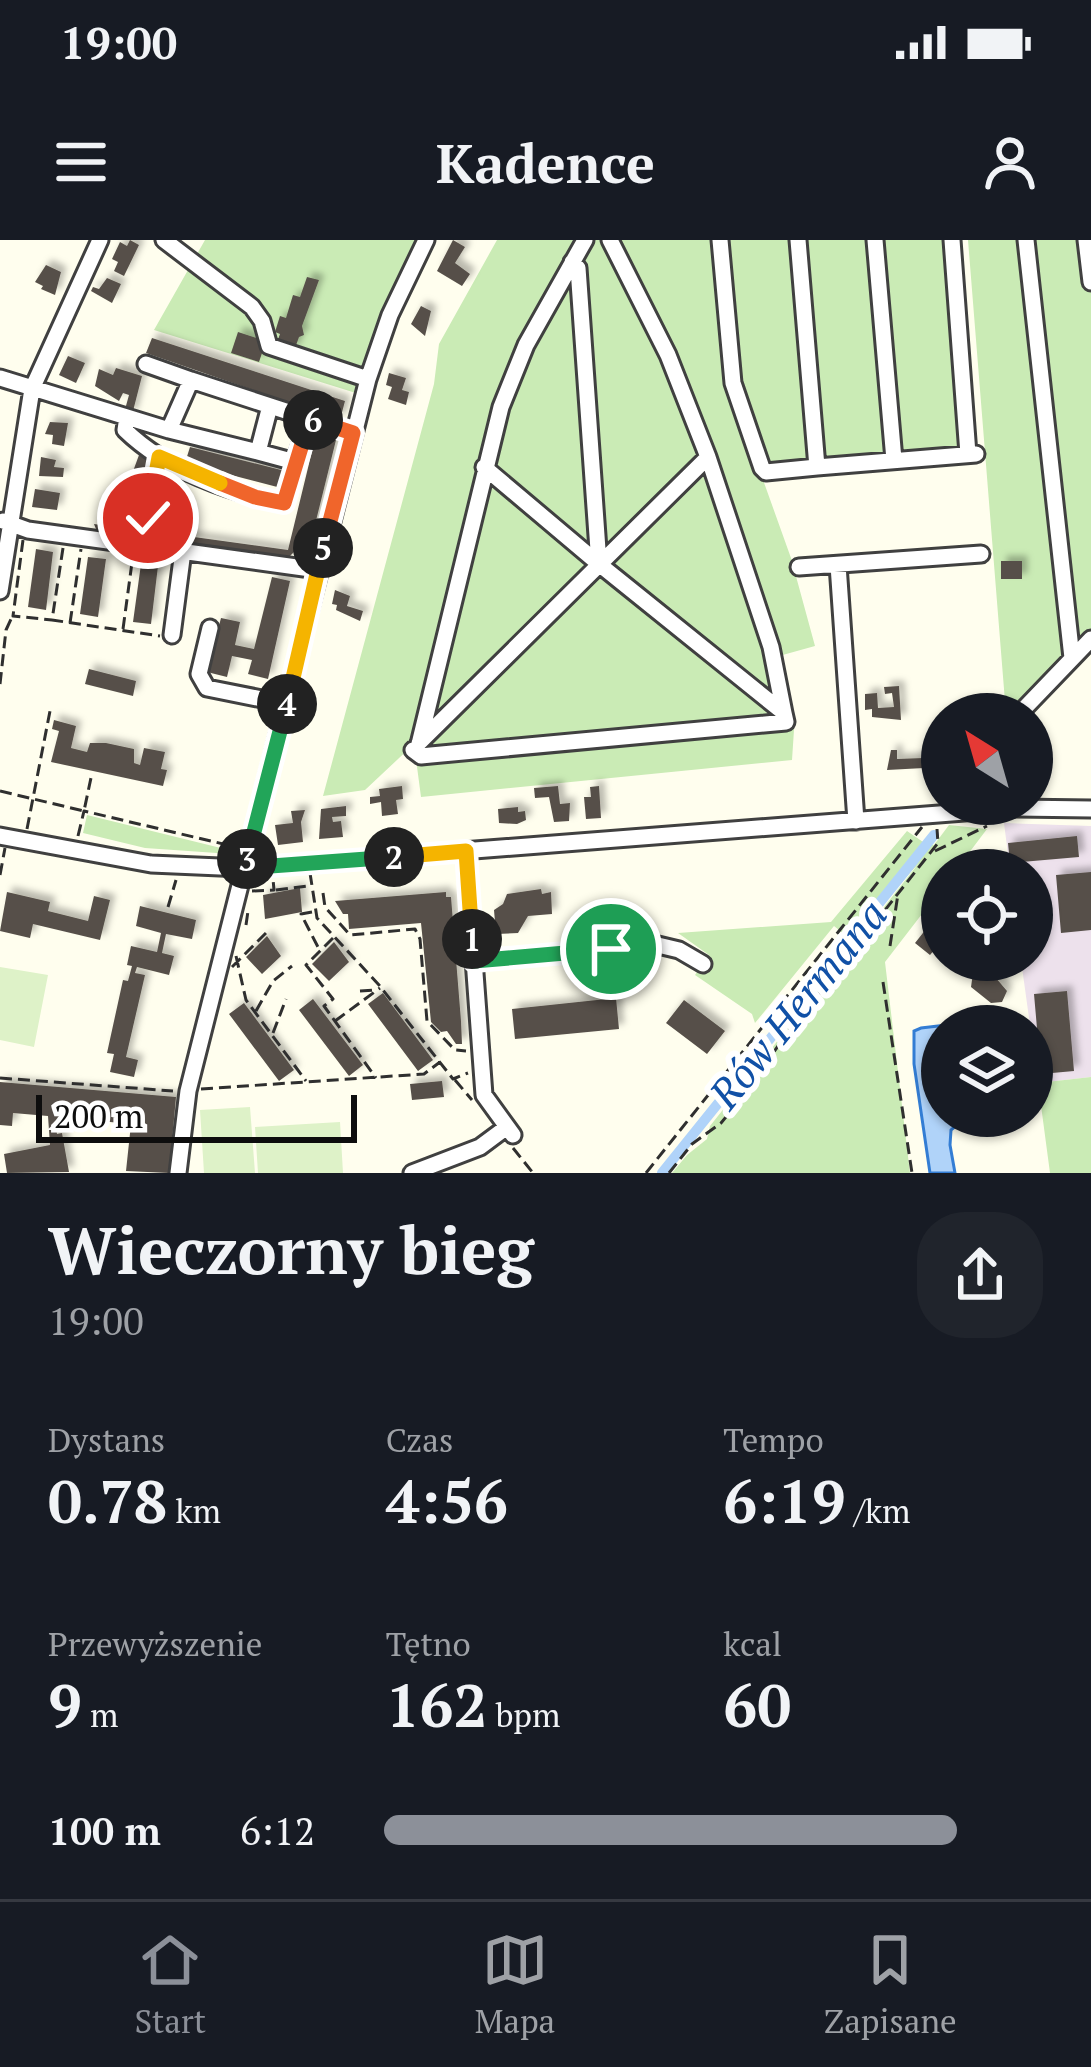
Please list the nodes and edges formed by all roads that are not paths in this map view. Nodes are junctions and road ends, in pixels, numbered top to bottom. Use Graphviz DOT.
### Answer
graph roads {
  1 [pos="100,240"];
  2 [pos="164,240"];
  3 [pos="426,240"];
  4 [pos="585,240"];
  5 [pos="610,240"];
  6 [pos="719,240"];
  7 [pos="798,240"];
  8 [pos="875,240"];
  9 [pos="952,240"];
  10 [pos="1026,240"];
  11 [pos="1086,240"];
  12 [pos="572,262"];
  13 [pos="1091,282"];
  14 [pos="146,364"];
  15 [pos="0,378"];
  16 [pos="368,379"];
  17 [pos="191,380"];
  18 [pos="32,389"];
  19 [pos="271,406"];
  20 [pos="130,418"];
  21 [pos="310,418"];
  22 [pos="169,430"];
  23 [pos="346,431"];
  24 [pos="258,452"];
  25 [pos="159,457"];
  26 [pos="708,457"];
  27 [pos="894,460"];
  28 [pos="296,462"];
  29 [pos="484,466"];
  30 [pos="817,466"];
  31 [pos="183,524"];
  32 [pos="8,527"];
  33 [pos="183,551"];
  34 [pos="981,554"];
  35 [pos="599,564"];
  36 [pos="838,565"];
  37 [pos="799,567"];
  38 [pos="318,570"];
  39 [pos="0,591"];
  40 [pos="210,628"];
  41 [pos="172,634"];
  42 [pos="1091,638"];
  43 [pos="1072,658"];
  44 [pos="1039,693"];
  45 [pos="287,704"];
  46 [pos="784,712"];
  47 [pos="413,750"];
  48 [pos="1091,809"];
  49 [pos="856,820"];
  50 [pos="1,840"];
  51 [pos="466,851"];
  52 [pos="242,860"];
  53 [pos="474,961"];
  54 [pos="703,964"];
  55 [pos="178,1173"];
  56 [pos="412,1173"];
  1 -- 18 [label="street"];
  2 -- 16 [label="street"];
  3 -- 16 [label="street"];
  4 -- 12 [label="street"];
  5 -- 26 [label="street"];
  6 -- 30 [label="street"];
  7 -- 30 [label="street"];
  8 -- 27 [label="street"];
  9 -- 27 [label="street"];
  10 -- 43 [label="street"];
  11 -- 13 [label="street"];
  12 -- 29 [label="street"];
  12 -- 35 [label="street"];
  14 -- 17 [label="street"];
  15 -- 18 [label="street"];
  16 -- 23 [label="street"];
  17 -- 19 [label="street"];
  17 -- 22 [label="street"];
  18 -- 20 [label="street"];
  18 -- 32 [label="street"];
  19 -- 21 [label="street"];
  19 -- 24 [label="street"];
  20 -- 22 [label="street"];
  20 -- 25 [label="street"];
  21 -- 23 [label="street"];
  21 -- 28 [label="street"];
  22 -- 24 [label="street"];
  23 -- 38 [label="street"];
  24 -- 28 [label="street"];
  25 -- 28 [label="street"];
  25 -- 31 [label="street"];
  26 -- 35 [label="street"];
  26 -- 46 [label="street"];
  27 -- 30 [label="street"];
  29 -- 35 [label="street"];
  29 -- 35 [label="street"];
  32 -- 33 [label="street"];
  32 -- 39 [label="street"];
  33 -- 38 [label="street"];
  33 -- 41 [label="street"];
  34 -- 36 [label="street"];
  35 -- 46 [label="street"];
  36 -- 37 [label="street"];
  36 -- 49 [label="street"];
  38 -- 45 [label="street"];
  40 -- 45 [label="street"];
  42 -- 43 [label="street"];
  43 -- 44 [label="street"];
  45 -- 52 [label="street"];
  46 -- 47 [label="street"];
  48 -- 49 [label="street"];
  49 -- 51 [label="street"];
  50 -- 52 [label="street"];
  51 -- 52 [label="street"];
  51 -- 53 [label="street"];
  52 -- 55 [label="street"];
  53 -- 54 [label="street"];
  53 -- 56 [label="street"];
}
